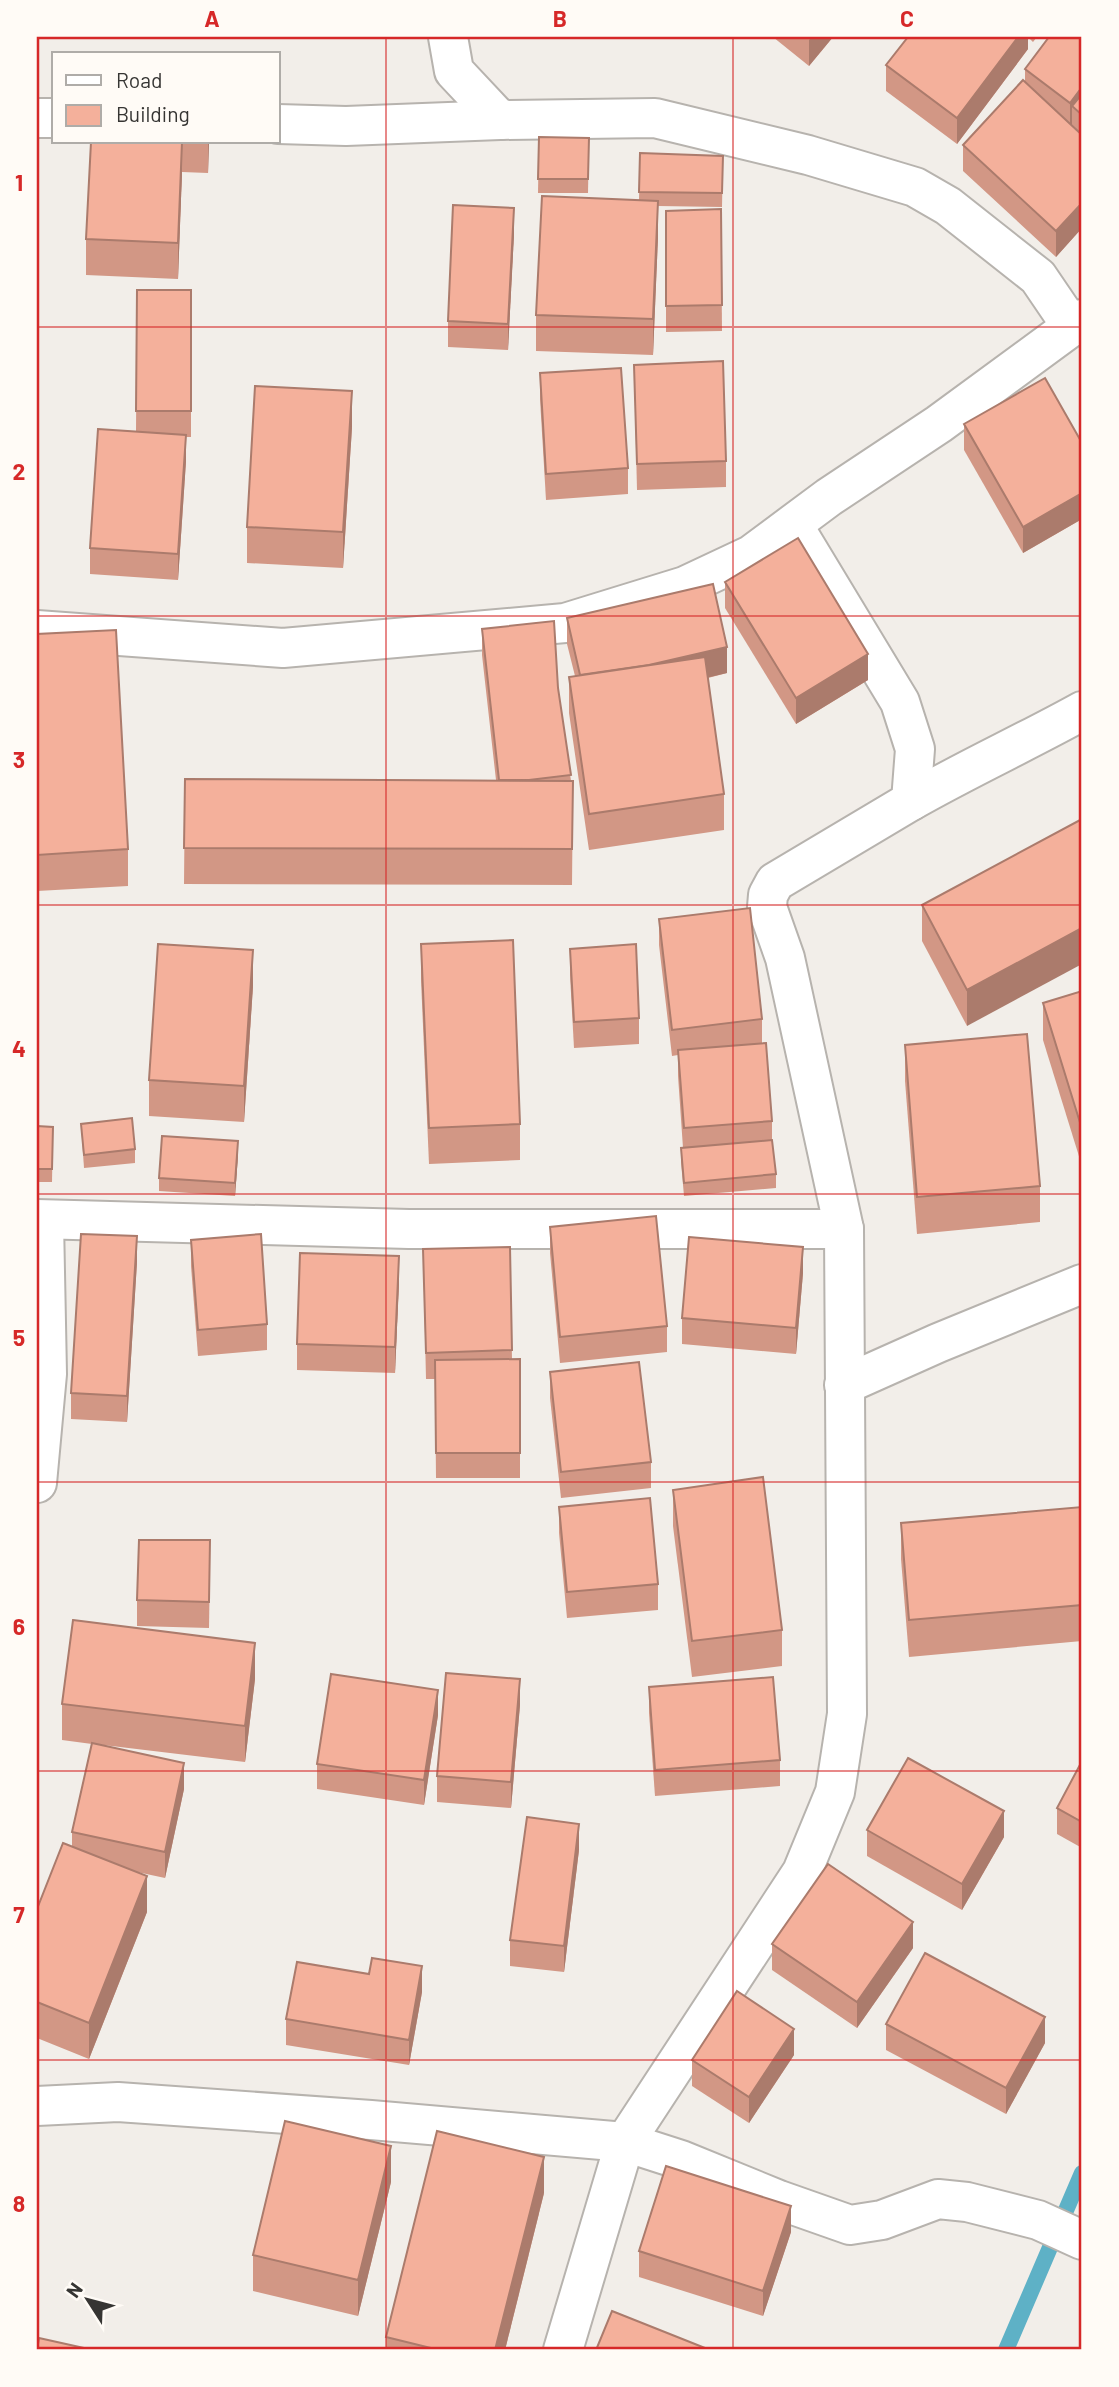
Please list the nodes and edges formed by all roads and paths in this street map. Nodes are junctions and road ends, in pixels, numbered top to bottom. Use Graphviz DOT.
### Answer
graph roads {
  1 [pos="448,37"];
  2 [pos="500,120"];
  3 [pos="280,124"];
  4 [pos="1077,323"];
  5 [pos="793,525"];
  6 [pos="37,630"];
  7 [pos="1082,711"];
  8 [pos="911,801"];
  9 [pos="40,1220"];
  10 [pos="844,1228"];
  11 [pos="1082,1284"];
  12 [pos="844,1385"];
  13 [pos="37,1483"];
  14 [pos="37,2105"];
  15 [pos="625,2142"];
  16 [pos="1082,2240"];
  17 [pos="563,2350"];
  1 -- 2 [label="street"];
  2 -- 3 [label="street"];
  2 -- 4 [label="street"];
  4 -- 5 [label="street"];
  5 -- 6 [label="street"];
  5 -- 8 [label="street"];
  7 -- 8 [label="street"];
  8 -- 10 [label="street"];
  9 -- 10 [label="street"];
  9 -- 13 [label="street"];
  10 -- 12 [label="street"];
  11 -- 12 [label="street"];
  12 -- 15 [label="street"];
  14 -- 15 [label="street"];
  15 -- 16 [label="street"];
  15 -- 17 [label="street"];
}
